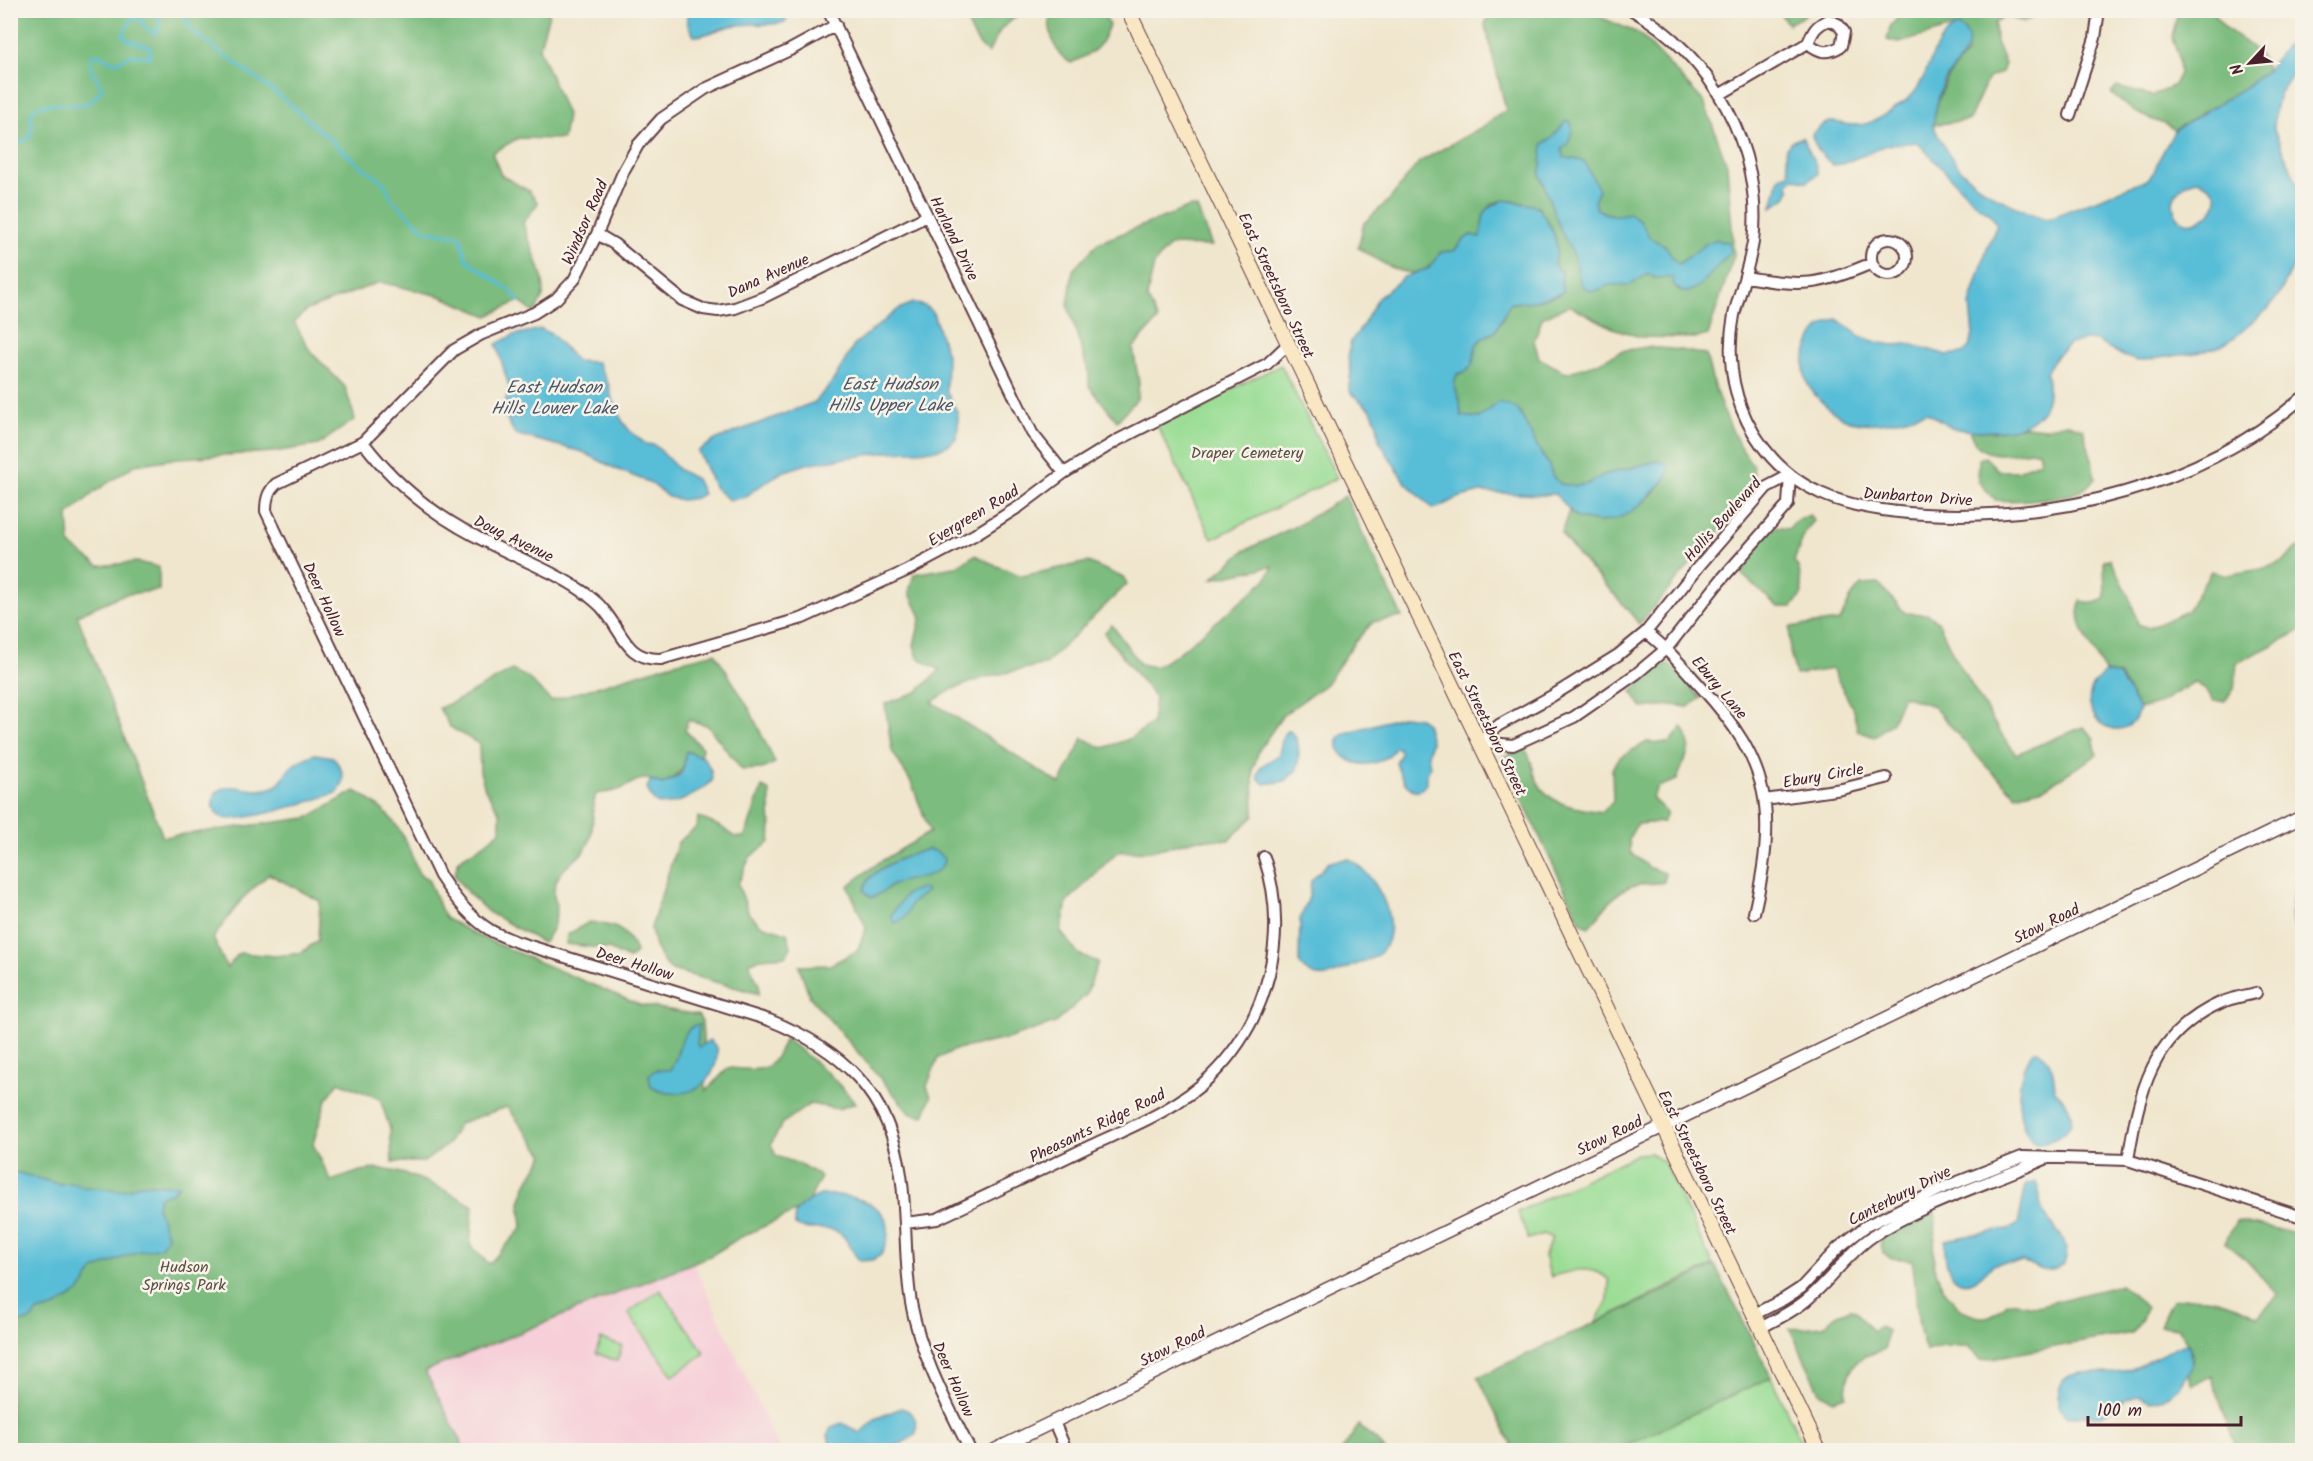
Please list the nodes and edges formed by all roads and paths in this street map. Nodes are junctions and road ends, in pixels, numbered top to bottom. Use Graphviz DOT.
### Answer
graph roads {
  1 [pos="828,10"];
  2 [pos="1128,10"];
  3 [pos="1632,10"];
  4 [pos="2099,10"];
  5 [pos="836,25"];
  6 [pos="1808,43"];
  7 [pos="1719,94"];
  8 [pos="2070,115"];
  9 [pos="927,216"];
  10 [pos="597,234"];
  11 [pos="1872,263"];
  12 [pos="1746,277"];
  13 [pos="1287,345"];
  14 [pos="2302,398"];
  15 [pos="363,442"];
  16 [pos="1064,473"];
  17 [pos="1790,475"];
  18 [pos="270,491"];
  19 [pos="1646,632"];
  20 [pos="1667,648"];
  21 [pos="650,659"];
  22 [pos="1479,742"];
  23 [pos="1886,778"];
  24 [pos="1765,800"];
  25 [pos="2302,817"];
  26 [pos="1264,857"];
  27 [pos="1754,913"];
  28 [pos="2256,993"];
  29 [pos="1664,1127"];
  30 [pos="2047,1158"];
  31 [pos="2128,1160"];
  32 [pos="1985,1170"];
  33 [pos="1989,1182"];
  34 [pos="1933,1193"];
  35 [pos="1938,1204"];
  36 [pos="2302,1217"];
  37 [pos="1875,1221"];
  38 [pos="905,1223"];
  39 [pos="1881,1231"];
  40 [pos="1753,1315"];
  41 [pos="1760,1328"];
  42 [pos="1054,1422"];
  43 [pos="970,1450"];
  44 [pos="994,1450"];
  45 [pos="1066,1450"];
  46 [pos="1819,1450"];
  1 -- 5 [label="street, Harland Drive"];
  2 -- 13 [label="main road, East Streetsboro Street"];
  3 -- 7 [label="street, Dunbarton Drive"];
  4 -- 8 [label="street"];
  5 -- 9 [label="street, Harland Drive"];
  5 -- 10 [label="street, Windsor Road"];
  6 -- 7 [label="street"];
  7 -- 12 [label="street, Dunbarton Drive"];
  9 -- 10 [label="street, Dana Avenue"];
  9 -- 16 [label="street, Harland Drive"];
  10 -- 15 [label="street, Windsor Road"];
  11 -- 12 [label="street"];
  12 -- 17 [label="street, Dunbarton Drive"];
  13 -- 16 [label="street, Evergreen Road"];
  13 -- 22 [label="main road, East Streetsboro Street"];
  14 -- 17 [label="street, Dunbarton Drive"];
  15 -- 18 [label="street, Windsor Road"];
  15 -- 21 [label="street, Doug Avenue"];
  16 -- 21 [label="street, Evergreen Road"];
  17 -- 19 [label="street, Hollis Boulevard"];
  17 -- 20 [label="street"];
  18 -- 38 [label="street, Deer Hollow"];
  19 -- 20 [label="street, Ebury Lane"];
  19 -- 22 [label="street, Hollis Boulevard"];
  20 -- 22 [label="street"];
  20 -- 24 [label="street, Ebury Lane"];
  22 -- 29 [label="main road, East Streetsboro Street"];
  23 -- 24 [label="street, Ebury Circle"];
  24 -- 27 [label="street, Ebury Lane"];
  25 -- 29 [label="street, Stow Road"];
  26 -- 38 [label="street, Pheasants Ridge Road"];
  28 -- 31 [label="street"];
  29 -- 40 [label="main road, East Streetsboro Street"];
  29 -- 42 [label="street, Stow Road"];
  30 -- 31 [label="street, Canterbury Drive"];
  30 -- 32 [label="street, Canterbury Drive"];
  30 -- 33 [label="street, Canterbury Drive"];
  31 -- 36 [label="street, Canterbury Drive"];
  32 -- 33 [label="street"];
  32 -- 34 [label="street, Canterbury Drive"];
  33 -- 35 [label="street, Canterbury Drive"];
  34 -- 35 [label="street"];
  34 -- 37 [label="street, Canterbury Drive"];
  35 -- 39 [label="street, Canterbury Drive"];
  37 -- 39 [label="street"];
  37 -- 40 [label="street, Canterbury Drive"];
  38 -- 43 [label="street, Deer Hollow"];
  39 -- 41 [label="street, Canterbury Drive"];
  40 -- 41 [label="main road, East Streetsboro Street"];
  41 -- 46 [label="main road, East Streetsboro Street"];
  42 -- 44 [label="street, Stow Road"];
  42 -- 45 [label="street"];
}
